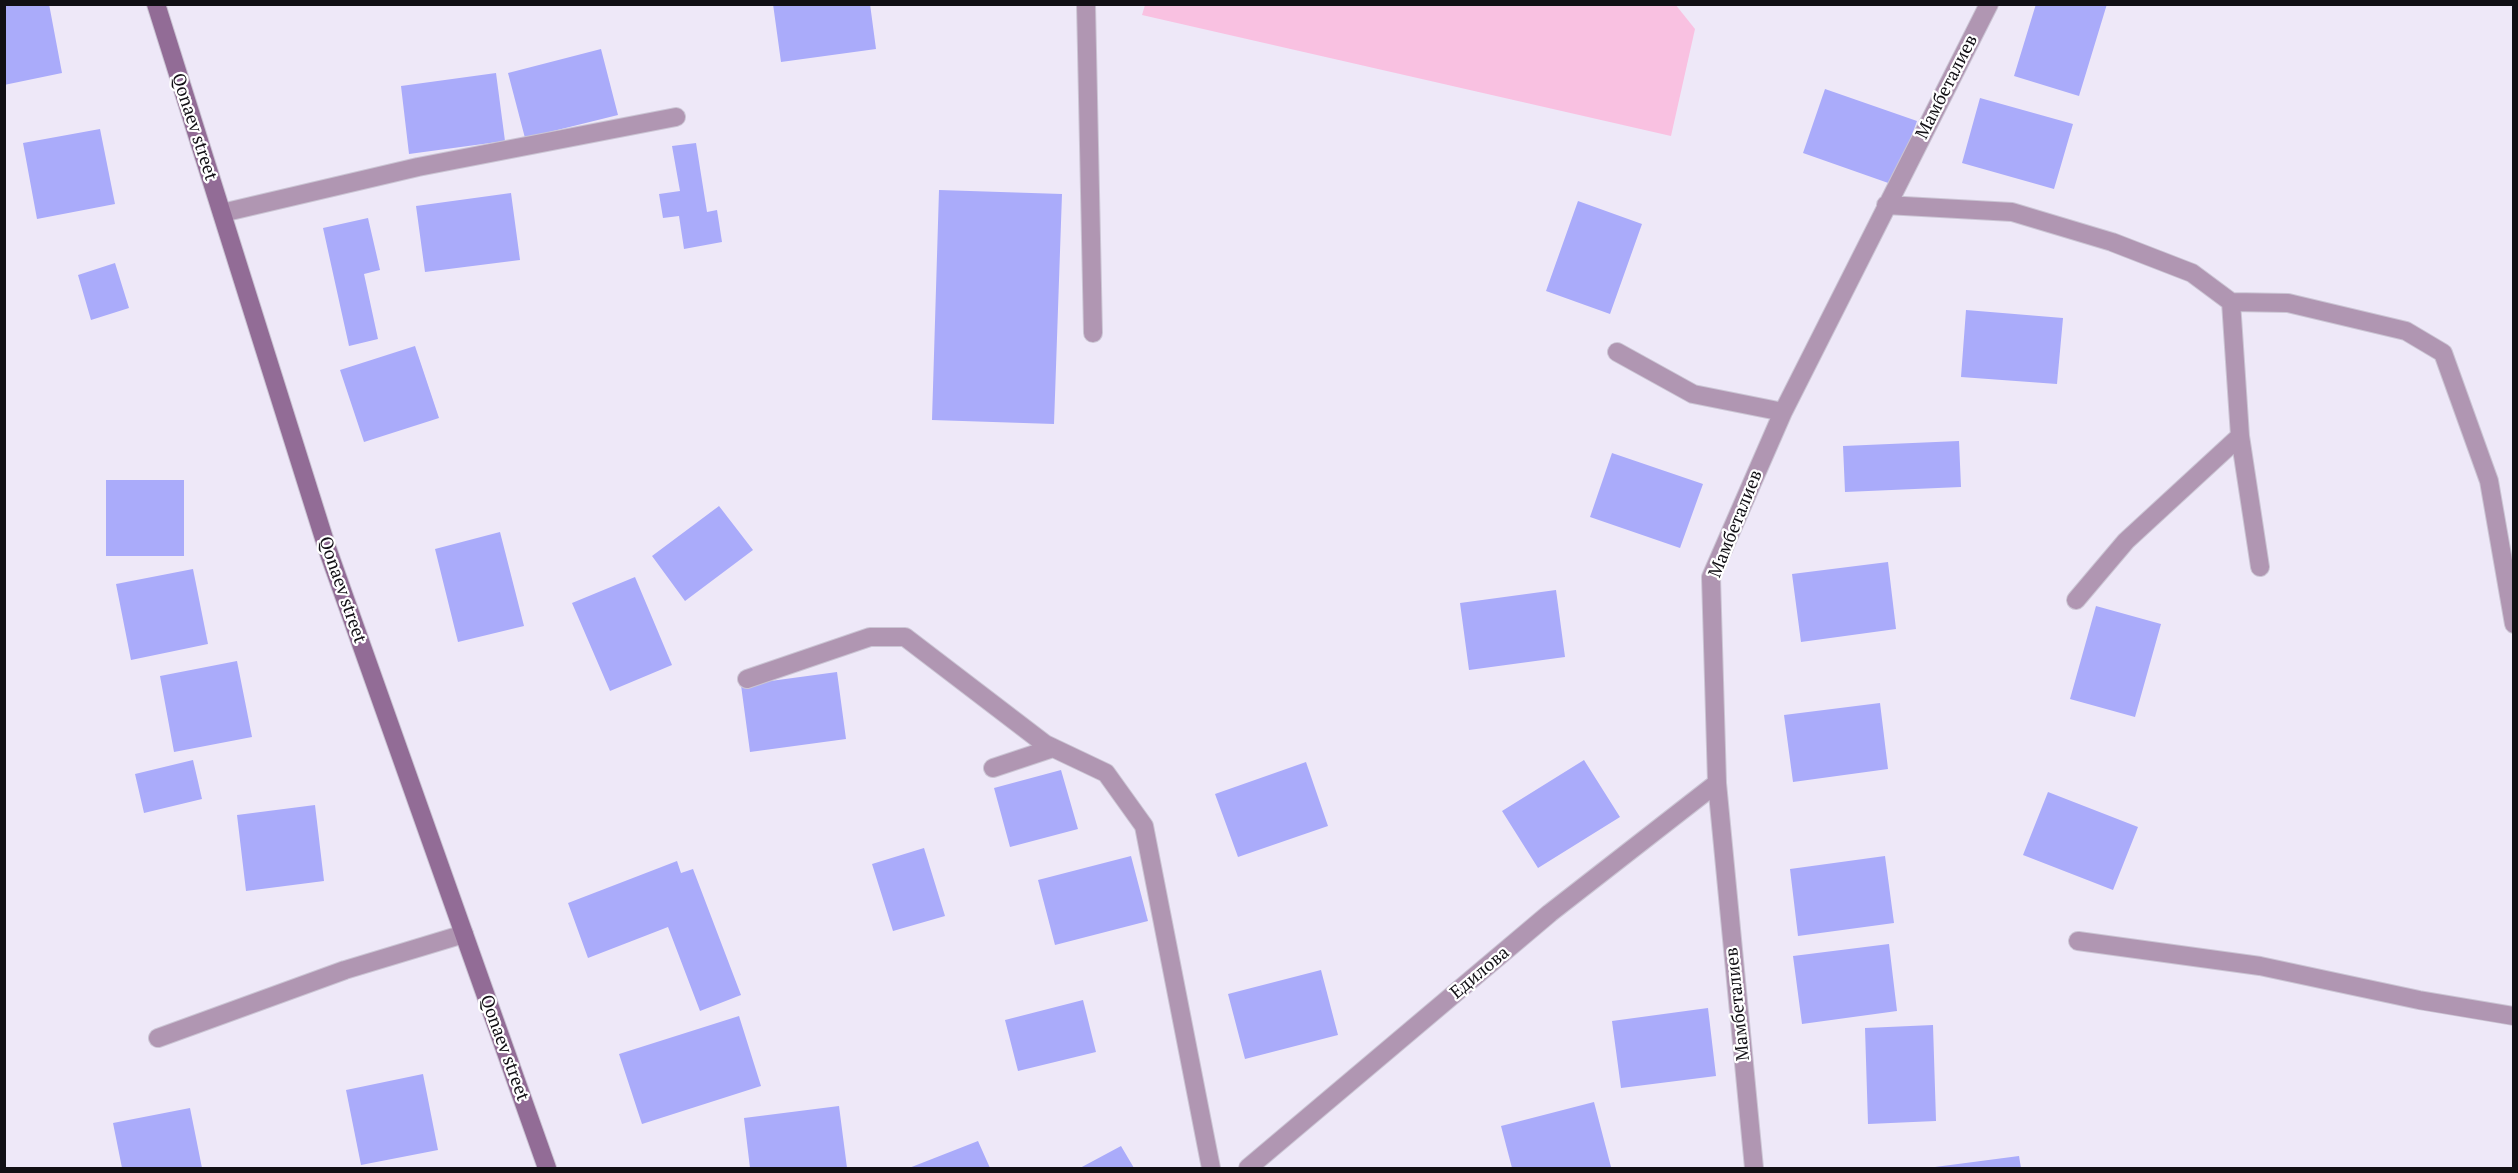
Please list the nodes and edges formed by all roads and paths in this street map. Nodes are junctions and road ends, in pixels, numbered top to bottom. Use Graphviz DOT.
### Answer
graph roads {
  1 [pos="156,4"];
  2 [pos="1086,4"];
  3 [pos="1989,4"];
  4 [pos="676,117"];
  5 [pos="1886,205"];
  6 [pos="222,213"];
  7 [pos="2231,302"];
  8 [pos="1094,333"];
  9 [pos="1617,352"];
  10 [pos="1783,412"];
  11 [pos="2240,436"];
  12 [pos="2260,567"];
  13 [pos="2076,600"];
  14 [pos="2514,624"];
  15 [pos="747,679"];
  16 [pos="1053,748"];
  17 [pos="993,768"];
  18 [pos="1717,783"];
  19 [pos="464,934"];
  20 [pos="2078,940"];
  21 [pos="2514,1016"];
  22 [pos="158,1038"];
  23 [pos="547,1168"];
  24 [pos="1211,1168"];
  25 [pos="1248,1168"];
  26 [pos="1754,1168"];
  1 -- 6 [label="main road, Qonaev street"];
  2 -- 8 [label="street"];
  3 -- 5 [label="street, Мамбеталиев"];
  4 -- 6 [label="street"];
  5 -- 7 [label="street"];
  5 -- 10 [label="street, Мамбеталиев"];
  6 -- 19 [label="main road, Qonaev street"];
  7 -- 11 [label="street"];
  7 -- 14 [label="street"];
  9 -- 10 [label="street"];
  10 -- 18 [label="street, Мамбеталиев"];
  11 -- 12 [label="street"];
  11 -- 13 [label="street"];
  15 -- 16 [label="street"];
  16 -- 17 [label="street"];
  16 -- 24 [label="street"];
  18 -- 25 [label="street, Едилова"];
  18 -- 26 [label="street, Мамбеталиев"];
  19 -- 22 [label="street"];
  19 -- 23 [label="main road, Qonaev street"];
  20 -- 21 [label="street"];
}
